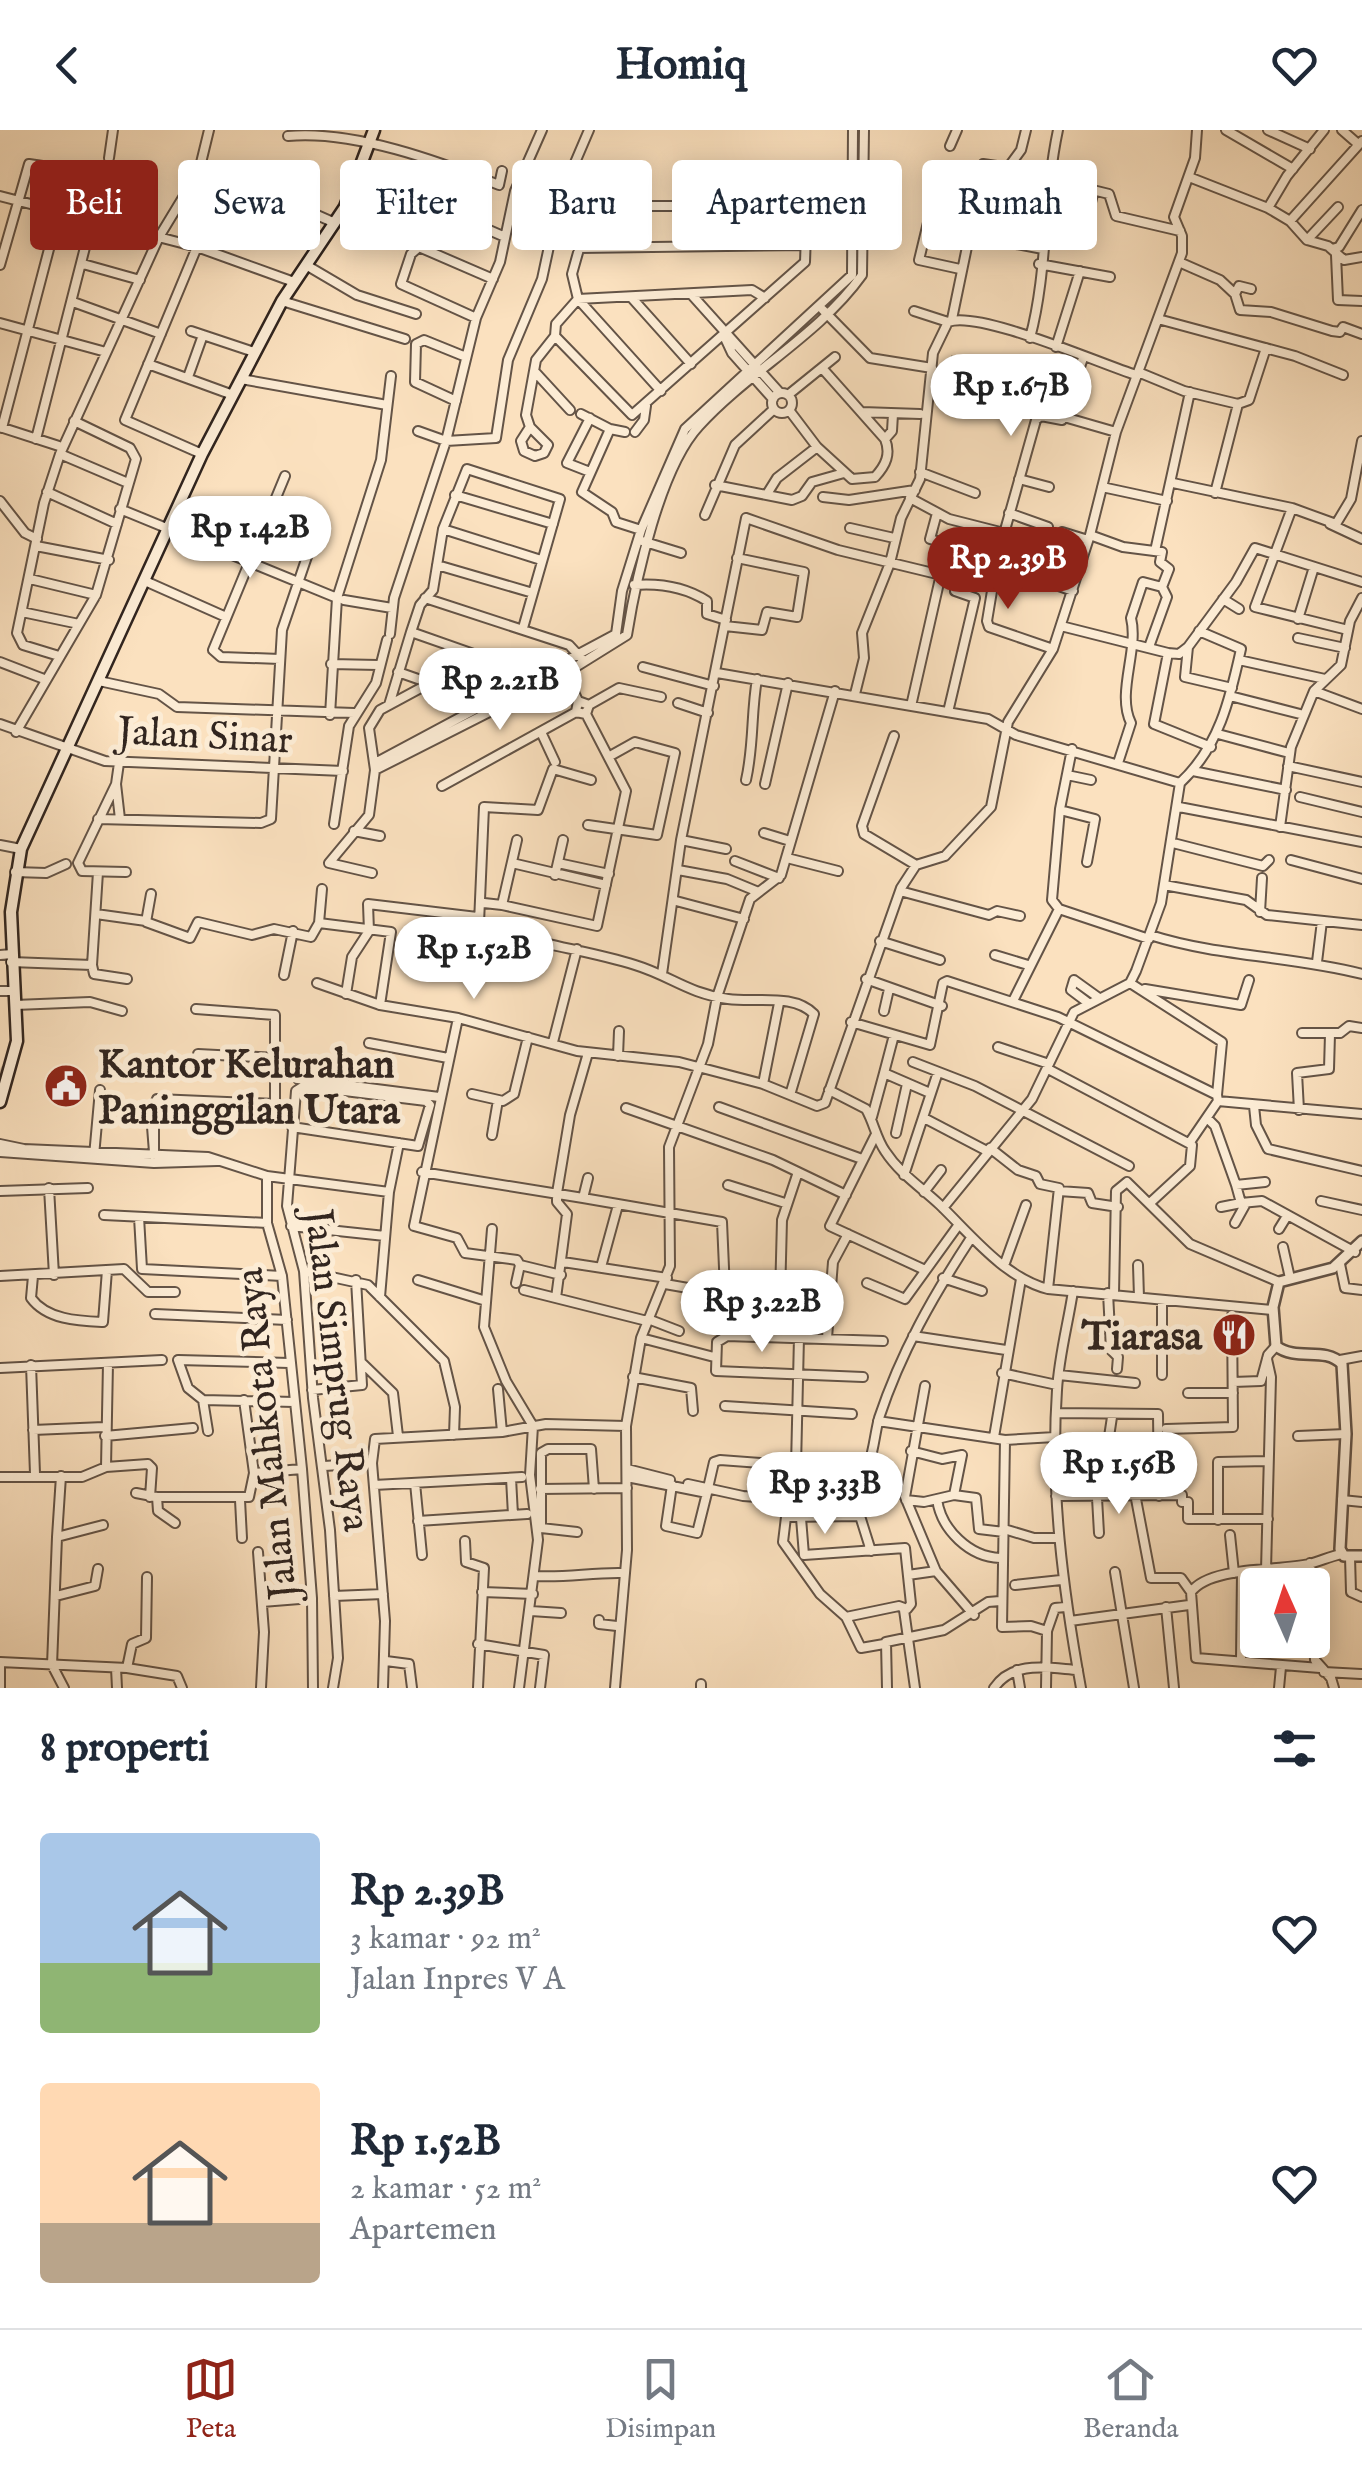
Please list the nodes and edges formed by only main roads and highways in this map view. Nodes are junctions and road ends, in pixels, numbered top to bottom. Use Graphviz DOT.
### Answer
graph roads {
  1 [pos="372,134"];
  2 [pos="6,912"];
  3 [pos="8,957"];
  4 [pos="0,1100"];
  1 -- 2 [label="main road"];
  2 -- 3 [label="main road"];
  3 -- 4 [label="main road"];
}
